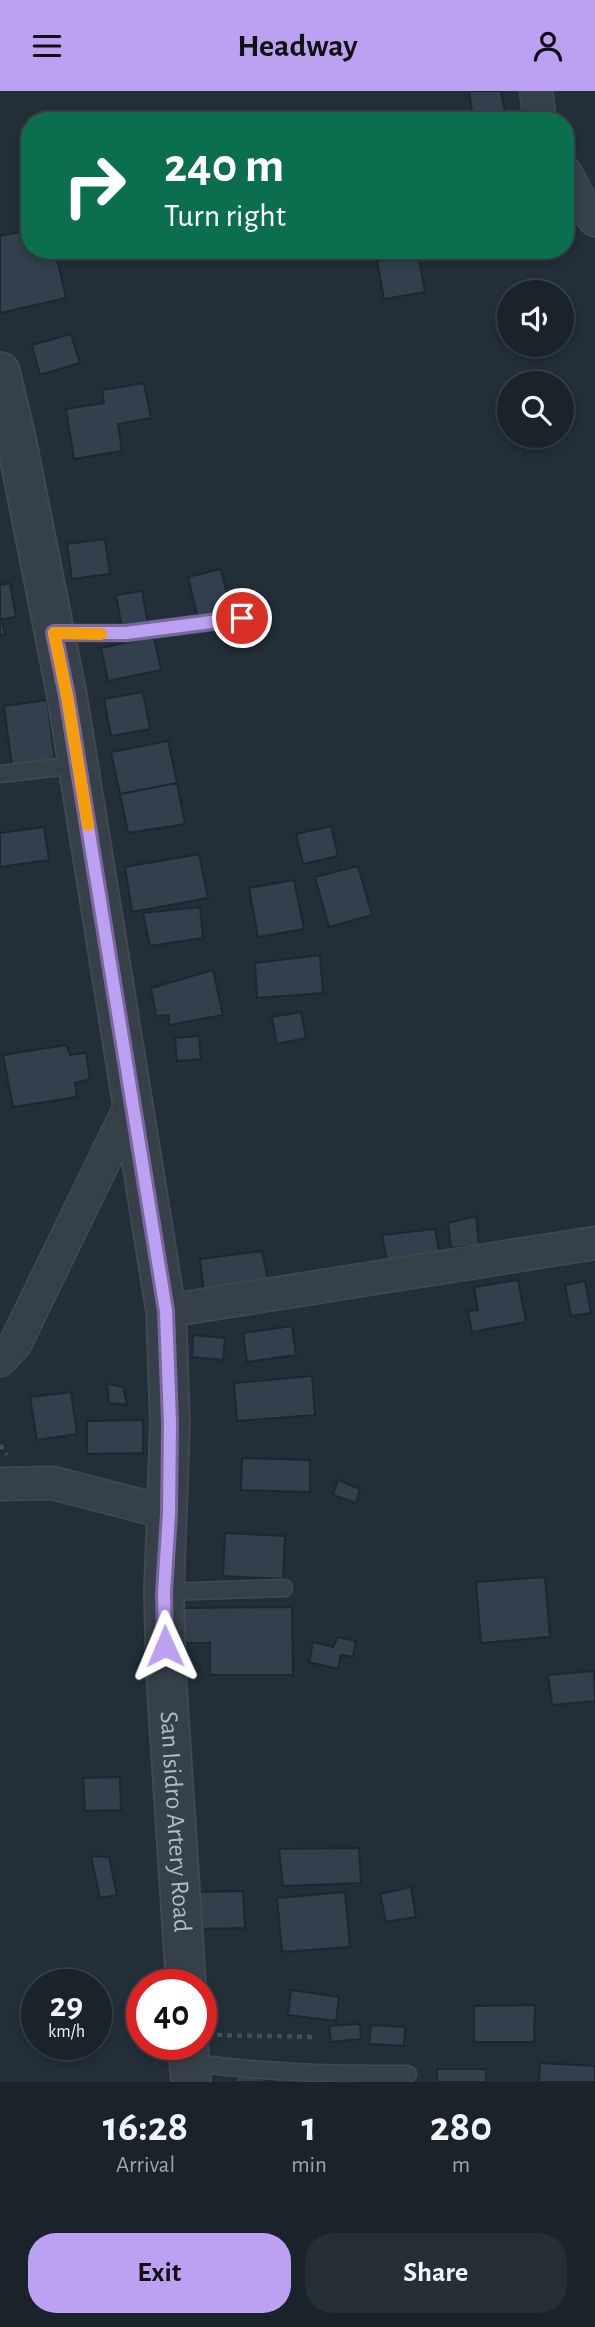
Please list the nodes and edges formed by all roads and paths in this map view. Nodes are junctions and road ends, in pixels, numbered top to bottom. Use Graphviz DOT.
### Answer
graph roads {
  1 [pos="536,91"];
  2 [pos="539,112"];
  3 [pos="574,189"];
  4 [pos="595,220"];
  5 [pos="0,372"];
  6 [pos="8,441"];
  7 [pos="242,618"];
  8 [pos="54,633"];
  9 [pos="78,765"];
  10 [pos="0,774"];
  11 [pos="132,1103"];
  12 [pos="595,1244"];
  13 [pos="166,1311"];
  14 [pos="0,1360"];
  15 [pos="0,1484"];
  16 [pos="169,1513"];
  17 [pos="284,1588"];
  18 [pos="164,1593"];
  19 [pos="185,1969"];
  20 [pos="314,2037"];
  21 [pos="217,2053"];
  22 [pos="207,2060"];
  23 [pos="408,2074"];
  1 -- 2 [label="street"];
  3 -- 4 [label="street"];
  5 -- 6 [label="street, San Isidro Artery Road"];
  6 -- 8 [label="street, San Isidro Artery Road"];
  7 -- 8 [label="lane"];
  8 -- 9 [label="street, San Isidro Artery Road"];
  9 -- 10 [label="lane"];
  9 -- 11 [label="street, San Isidro Artery Road"];
  11 -- 13 [label="street, San Isidro Artery Road"];
  11 -- 14 [label="street"];
  12 -- 13 [label="street"];
  13 -- 16 [label="street, San Isidro Artery Road"];
  15 -- 16 [label="street"];
  16 -- 18 [label="street, San Isidro Artery Road"];
  17 -- 18 [label="lane"];
  18 -- 19 [label="street, San Isidro Artery Road"];
  20 -- 21 [label="path"];
  22 -- 23 [label="lane"];
}
